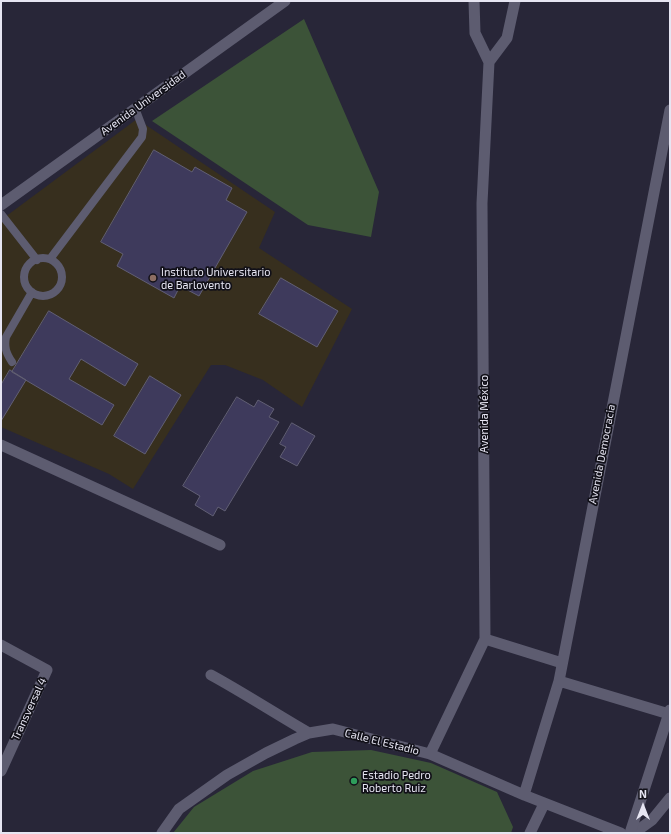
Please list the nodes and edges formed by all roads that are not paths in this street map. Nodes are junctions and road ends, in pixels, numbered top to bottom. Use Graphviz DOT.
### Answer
graph roads {
  1 [pos="285,1"];
  2 [pos="474,1"];
  3 [pos="515,1"];
  4 [pos="489,62"];
  5 [pos="135,108"];
  6 [pos="670,110"];
  7 [pos="1,205"];
  8 [pos="1,214"];
  9 [pos="50,259"];
  10 [pos="37,260"];
  11 [pos="32,292"];
  12 [pos="12,362"];
  13 [pos="1,445"];
  14 [pos="220,545"];
  15 [pos="485,639"];
  16 [pos="1,645"];
  17 [pos="562,663"];
  18 [pos="211,674"];
  19 [pos="559,680"];
  20 [pos="669,712"];
  21 [pos="309,733"];
  22 [pos="430,754"];
  23 [pos="1,771"];
  24 [pos="524,796"];
  25 [pos="670,798"];
  26 [pos="544,804"];
  27 [pos="162,833"];
  28 [pos="530,833"];
  29 [pos="621,833"];
  30 [pos="630,833"];
  31 [pos="634,833"];
  1 -- 5 [label="street, Avenida Universidad"];
  2 -- 4 [label="street"];
  3 -- 4 [label="street"];
  4 -- 15 [label="street, Avenida México"];
  5 -- 7 [label="street, Avenida Universidad"];
  5 -- 9 [label="lane"];
  6 -- 17 [label="street, Avenida Democracia"];
  8 -- 10 [label="lane"];
  9 -- 10 [label="lane"];
  9 -- 11 [label="lane"];
  10 -- 11 [label="lane"];
  11 -- 12 [label="lane"];
  13 -- 14 [label="street"];
  15 -- 17 [label="street"];
  15 -- 22 [label="street, Avenida México"];
  16 -- 23 [label="street, Transversal 4"];
  17 -- 19 [label="street, Avenida Democracia"];
  18 -- 21 [label="street"];
  19 -- 20 [label="street"];
  19 -- 24 [label="street, Avenida Democracia"];
  20 -- 30 [label="street"];
  21 -- 22 [label="street, Calle El Estadio"];
  21 -- 27 [label="street, Calle El Estadio"];
  22 -- 24 [label="street, Calle El Estadio"];
  24 -- 26 [label="street, Calle El Estadio"];
  25 -- 31 [label="street"];
  26 -- 28 [label="street"];
  26 -- 29 [label="street, Calle El Estadio"];
}
